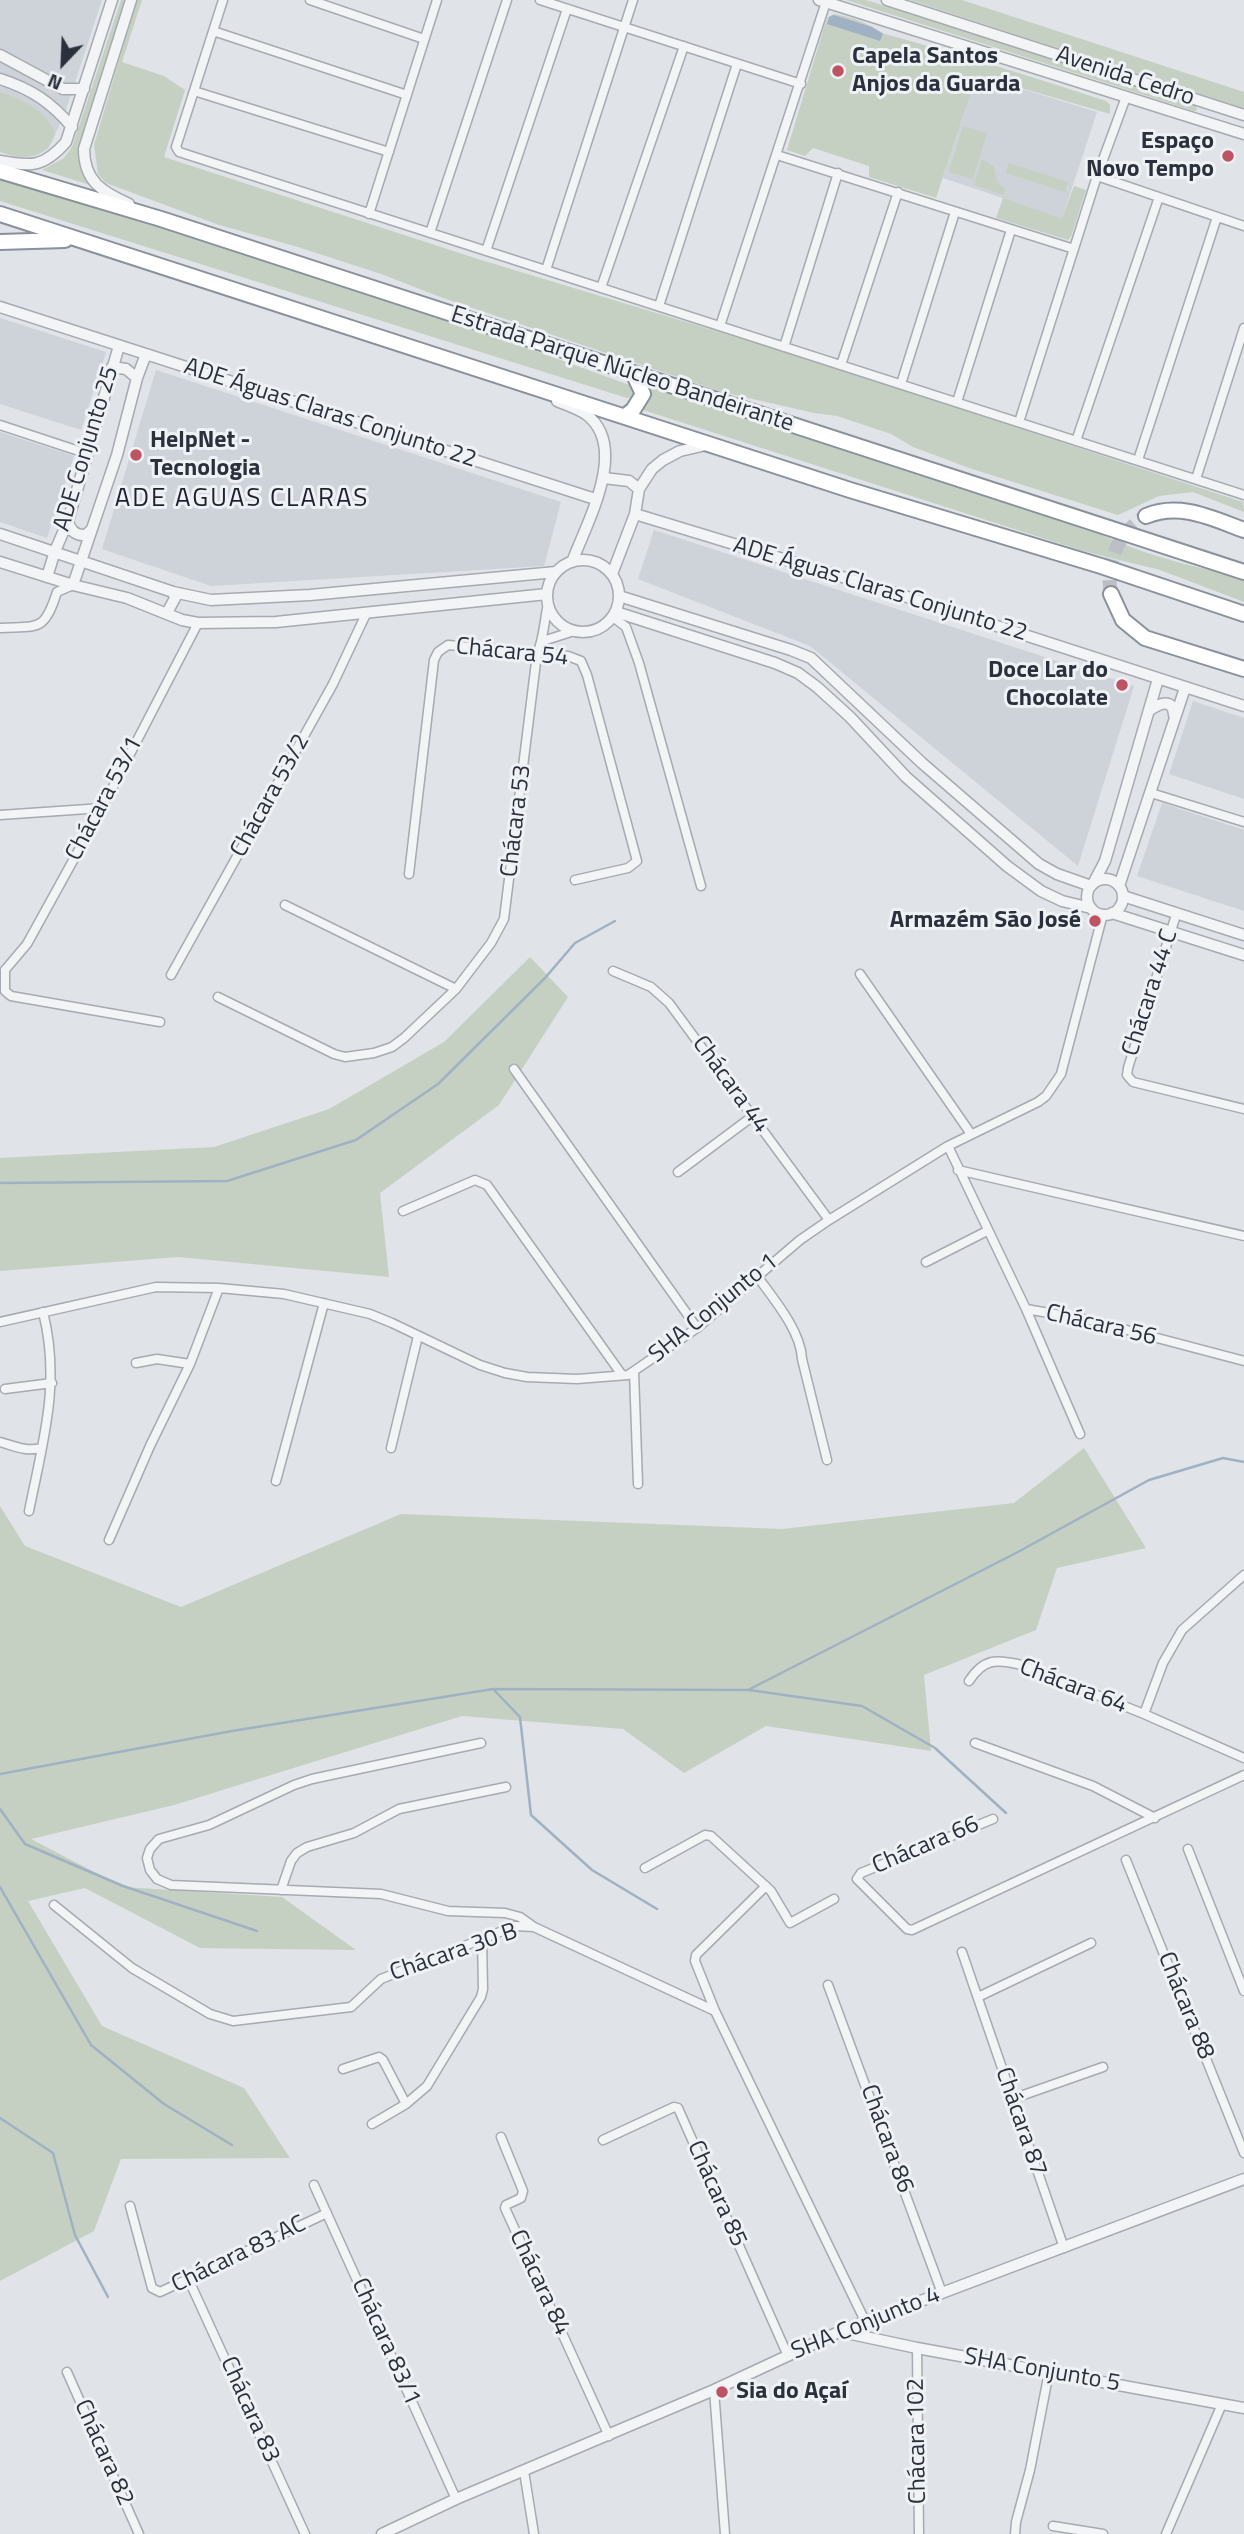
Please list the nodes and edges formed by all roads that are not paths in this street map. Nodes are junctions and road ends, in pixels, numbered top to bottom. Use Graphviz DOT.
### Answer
graph roads {
  1 [pos="112,0"];
  2 [pos="131,0"];
  3 [pos="222,0"];
  4 [pos="310,0"];
  5 [pos="437,0"];
  6 [pos="507,0"];
  7 [pos="540,0"];
  8 [pos="632,0"];
  9 [pos="887,0"];
  10 [pos="823,1"];
  11 [pos="567,9"];
  12 [pos="623,28"];
  13 [pos="213,31"];
  14 [pos="424,39"];
  15 [pos="684,46"];
  16 [pos="0,55"];
  17 [pos="737,64"];
  18 [pos="34,72"];
  19 [pos="0,79"];
  20 [pos="801,84"];
  21 [pos="24,87"];
  22 [pos="84,89"];
  23 [pos="194,91"];
  24 [pos="407,95"];
  25 [pos="1126,97"];
  26 [pos="1203,102"];
  27 [pos="1227,110"];
  28 [pos="1244,115"];
  29 [pos="1194,118"];
  30 [pos="1220,126"];
  31 [pos="72,127"];
  32 [pos="1244,134"];
  33 [pos="389,152"];
  34 [pos="778,155"];
  35 [pos="0,161"];
  36 [pos="0,171"];
  37 [pos="838,173"];
  38 [pos="1097,176"];
  39 [pos="898,192"];
  40 [pos="1158,197"];
  41 [pos="955,212"];
  42 [pos="0,214"];
  43 [pos="369,214"];
  44 [pos="1217,217"];
  45 [pos="161,219"];
  46 [pos="1244,226"];
  47 [pos="1011,230"];
  48 [pos="430,233"];
  49 [pos="78,240"];
  50 [pos="0,242"];
  51 [pos="1074,249"];
  52 [pos="486,251"];
  53 [pos="546,270"];
  54 [pos="601,288"];
  55 [pos="659,306"];
  56 [pos="0,307"];
  57 [pos="720,326"];
  58 [pos="1244,328"];
  59 [pos="119,346"];
  60 [pos="784,347"];
  61 [pos="146,354"];
  62 [pos="841,365"];
  63 [pos="112,367"];
  64 [pos="633,373"];
  65 [pos="137,377"];
  66 [pos="519,382"];
  67 [pos="901,384"];
  68 [pos="957,402"];
  69 [pos="625,416"];
  70 [pos="1019,422"];
  71 [pos="0,425"];
  72 [pos="1076,441"];
  73 [pos="710,444"];
  74 [pos="88,454"];
  75 [pos="1138,460"];
  76 [pos="604,478"];
  77 [pos="1196,479"];
  78 [pos="639,489"];
  79 [pos="1244,495"];
  80 [pos="595,499"];
  81 [pos="635,514"];
  82 [pos="1146,516"];
  83 [pos="68,521"];
  84 [pos="91,530"];
  85 [pos="1244,530"];
  86 [pos="0,534"];
  87 [pos="55,551"];
  88 [pos="81,561"];
  89 [pos="0,562"];
  90 [pos="572,562"];
  91 [pos="556,572"];
  92 [pos="1244,572"];
  93 [pos="612,574"];
  94 [pos="47,577"];
  95 [pos="73,585"];
  96 [pos="57,592"];
  97 [pos="173,592"];
  98 [pos="1111,594"];
  99 [pos="620,596"];
  100 [pos="548,599"];
  101 [pos="167,613"];
  102 [pos="366,614"];
  103 [pos="614,614"];
  104 [pos="1244,614"];
  105 [pos="198,623"];
  106 [pos="0,628"];
  107 [pos="574,631"];
  108 [pos="543,641"];
  109 [pos="537,654"];
  110 [pos="810,658"];
  111 [pos="1244,669"];
  112 [pos="798,673"];
  113 [pos="1158,679"];
  114 [pos="1185,688"];
  115 [pos="1244,706"];
  116 [pos="1150,710"];
  117 [pos="1173,719"];
  118 [pos="1151,793"];
  119 [pos="102,808"];
  120 [pos="0,815"];
  121 [pos="1244,822"];
  122 [pos="1105,861"];
  123 [pos="1125,870"];
  124 [pos="409,874"];
  125 [pos="575,880"];
  126 [pos="1092,885"];
  127 [pos="701,886"];
  128 [pos="1121,891"];
  129 [pos="285,905"];
  130 [pos="1091,908"];
  131 [pos="1107,914"];
  132 [pos="1176,915"];
  133 [pos="1219,927"];
  134 [pos="1171,933"];
  135 [pos="1244,935"];
  136 [pos="1214,946"];
  137 [pos="1244,955"];
  138 [pos="2,971"];
  139 [pos="613,971"];
  140 [pos="860,974"];
  141 [pos="171,975"];
  142 [pos="456,989"];
  143 [pos="218,997"];
  144 [pos="160,1023"];
  145 [pos="514,1069"];
  146 [pos="1244,1109"];
  147 [pos="753,1116"];
  148 [pos="971,1133"];
  149 [pos="948,1146"];
  150 [pos="958,1170"];
  151 [pos="678,1172"];
  152 [pos="403,1211"];
  153 [pos="829,1220"];
  154 [pos="987,1231"];
  155 [pos="1244,1236"];
  156 [pos="926,1262"];
  157 [pos="757,1276"];
  158 [pos="219,1288"];
  159 [pos="324,1303"];
  160 [pos="1026,1309"];
  161 [pos="43,1312"];
  162 [pos="0,1322"];
  163 [pos="697,1328"];
  164 [pos="418,1336"];
  165 [pos="1244,1361"];
  166 [pos="136,1363"];
  167 [pos="190,1364"];
  168 [pos="634,1372"];
  169 [pos="622,1375"];
  170 [pos="52,1383"];
  171 [pos="5,1389"];
  172 [pos="1080,1434"];
  173 [pos="0,1442"];
  174 [pos="41,1448"];
  175 [pos="391,1448"];
  176 [pos="827,1460"];
  177 [pos="276,1481"];
  178 [pos="638,1484"];
  179 [pos="29,1511"];
  180 [pos="110,1540"];
  181 [pos="1244,1575"];
  182 [pos="969,1681"];
  183 [pos="1144,1714"];
  184 [pos="481,1743"];
  185 [pos="975,1743"];
  186 [pos="1244,1758"];
  187 [pos="1244,1775"];
  188 [pos="506,1787"];
  189 [pos="1156,1818"];
  190 [pos="993,1819"];
  191 [pos="1188,1849"];
  192 [pos="1126,1860"];
  193 [pos="645,1868"];
  194 [pos="766,1886"];
  195 [pos="281,1890"];
  196 [pos="834,1899"];
  197 [pos="54,1905"];
  198 [pos="534,1927"];
  199 [pos="482,1938"];
  200 [pos="1091,1943"];
  201 [pos="962,1952"];
  202 [pos="828,1986"];
  203 [pos="1244,1991"];
  204 [pos="978,1997"];
  205 [pos="715,2011"];
  206 [pos="1102,2067"];
  207 [pos="343,2069"];
  208 [pos="1012,2099"];
  209 [pos="407,2105"];
  210 [pos="372,2124"];
  211 [pos="501,2137"];
  212 [pos="603,2140"];
  213 [pos="1244,2153"];
  214 [pos="1244,2179"];
  215 [pos="314,2185"];
  216 [pos="130,2206"];
  217 [pos="327,2213"];
  218 [pos="1064,2248"];
  219 [pos="192,2287"];
  220 [pos="942,2293"];
  221 [pos="883,2315"];
  222 [pos="865,2322"];
  223 [pos="841,2331"];
  224 [pos="881,2341"];
  225 [pos="917,2348"];
  226 [pos="788,2356"];
  227 [pos="67,2372"];
  228 [pos="1049,2372"];
  229 [pos="714,2390"];
  230 [pos="1222,2404"];
  231 [pos="1244,2408"];
  232 [pos="609,2436"];
  233 [pos="524,2471"];
  234 [pos="456,2499"];
  235 [pos="1053,2526"];
  236 [pos="139,2534"];
  237 [pos="305,2534"];
  238 [pos="382,2534"];
  239 [pos="534,2534"];
  240 [pos="724,2534"];
  241 [pos="919,2534"];
  242 [pos="1015,2534"];
  243 [pos="1103,2534"];
  244 [pos="1166,2534"];
  1 -- 22 [label="street"];
  2 -- 45 [label="street"];
  3 -- 13 [label="street"];
  4 -- 14 [label="street"];
  5 -- 14 [label="street"];
  6 -- 48 [label="street"];
  7 -- 11 [label="street"];
  8 -- 12 [label="street"];
  9 -- 26 [label="street, Avenida Cedro"];
  10 -- 20 [label="street"];
  10 -- 25 [label="street, Avenida Cedro"];
  11 -- 12 [label="street"];
  11 -- 52 [label="street"];
  12 -- 15 [label="street"];
  12 -- 53 [label="street"];
  13 -- 23 [label="street"];
  13 -- 24 [label="street"];
  14 -- 24 [label="street"];
  15 -- 17 [label="street"];
  15 -- 54 [label="street"];
  16 -- 18 [label="street"];
  17 -- 20 [label="street"];
  17 -- 55 [label="street"];
  18 -- 21 [label="street"];
  18 -- 22 [label="street"];
  19 -- 21 [label="street"];
  20 -- 34 [label="street"];
  21 -- 31 [label="street"];
  22 -- 31 [label="street"];
  23 -- 33 [label="street"];
  23 -- 43 [label="street"];
  24 -- 33 [label="street"];
  25 -- 29 [label="street, Avenida Cedro"];
  25 -- 38 [label="street"];
  26 -- 27 [label="street, Avenida Cedro"];
  26 -- 29 [label="street"];
  27 -- 28 [label="street, Avenida Cedro"];
  27 -- 30 [label="street"];
  29 -- 30 [label="street, Avenida Cedro"];
  30 -- 32 [label="street, Avenida Cedro"];
  31 -- 35 [label="street"];
  33 -- 43 [label="street"];
  34 -- 37 [label="street"];
  34 -- 57 [label="street"];
  36 -- 45 [label="highway, Estrada Parque Núcleo Bandeirante"];
  37 -- 39 [label="street"];
  37 -- 60 [label="street"];
  38 -- 40 [label="street"];
  38 -- 51 [label="street"];
  39 -- 41 [label="street"];
  39 -- 62 [label="street"];
  40 -- 44 [label="street"];
  40 -- 72 [label="street"];
  41 -- 47 [label="street"];
  41 -- 67 [label="street"];
  42 -- 49 [label="highway, Estrada Parque Núcleo Bandeirante"];
  43 -- 48 [label="street"];
  44 -- 46 [label="street"];
  44 -- 75 [label="street"];
  45 -- 64 [label="highway, Estrada Parque Núcleo Bandeirante"];
  47 -- 51 [label="street"];
  47 -- 68 [label="street"];
  48 -- 52 [label="street"];
  49 -- 50 [label="highway"];
  49 -- 66 [label="highway, Estrada Parque Núcleo Bandeirante"];
  51 -- 70 [label="street"];
  52 -- 53 [label="street"];
  53 -- 54 [label="street"];
  54 -- 55 [label="street"];
  55 -- 57 [label="street"];
  56 -- 59 [label="street, ADE Águas Claras Conjunto 22"];
  57 -- 60 [label="street"];
  58 -- 77 [label="street"];
  59 -- 61 [label="street, ADE Águas Claras Conjunto 22"];
  59 -- 63 [label="street, ADE Conjunto 25"];
  60 -- 62 [label="street"];
  61 -- 65 [label="street, ADE Conjunto 25"];
  61 -- 80 [label="street, ADE Águas Claras Conjunto 22"];
  62 -- 67 [label="street"];
  63 -- 65 [label="street"];
  63 -- 74 [label="street, ADE Conjunto 25"];
  64 -- 69 [label="highway"];
  64 -- 92 [label="highway, Estrada Parque Núcleo Bandeirante"];
  65 -- 84 [label="street, ADE Conjunto 25"];
  66 -- 69 [label="highway, Estrada Parque Núcleo Bandeirante"];
  66 -- 76 [label="street"];
  67 -- 68 [label="street"];
  68 -- 70 [label="street"];
  69 -- 73 [label="highway, Estrada Parque Núcleo Bandeirante"];
  70 -- 72 [label="street"];
  71 -- 74 [label="street"];
  72 -- 75 [label="street"];
  73 -- 78 [label="street"];
  73 -- 104 [label="highway, Estrada Parque Núcleo Bandeirante"];
  74 -- 83 [label="street, ADE Conjunto 25"];
  75 -- 77 [label="street"];
  76 -- 78 [label="street"];
  76 -- 80 [label="street"];
  77 -- 79 [label="street"];
  78 -- 81 [label="street"];
  80 -- 90 [label="street"];
  81 -- 93 [label="street"];
  81 -- 113 [label="street, ADE Águas Claras Conjunto 22"];
  82 -- 85 [label="highway"];
  83 -- 84 [label="street"];
  83 -- 87 [label="street, ADE Conjunto 25"];
  84 -- 88 [label="street, ADE Conjunto 25"];
  86 -- 87 [label="street"];
  87 -- 88 [label="street"];
  87 -- 94 [label="street, ADE Conjunto 25"];
  88 -- 95 [label="street, ADE Conjunto 25"];
  88 -- 97 [label="street"];
  89 -- 94 [label="street"];
  90 -- 91 [label="street"];
  90 -- 93 [label="street"];
  91 -- 97 [label="street"];
  91 -- 100 [label="street"];
  93 -- 99 [label="street"];
  94 -- 95 [label="street"];
  94 -- 96 [label="street"];
  95 -- 96 [label="street"];
  95 -- 101 [label="street"];
  96 -- 106 [label="street"];
  97 -- 101 [label="street"];
  98 -- 111 [label="highway"];
  99 -- 103 [label="street"];
  99 -- 110 [label="street"];
  100 -- 102 [label="street"];
  100 -- 107 [label="street"];
  100 -- 108 [label="street, Chácara 53"];
  101 -- 105 [label="street"];
  102 -- 105 [label="street"];
  102 -- 141 [label="street, Chácara 53/2"];
  103 -- 107 [label="street"];
  103 -- 112 [label="street"];
  103 -- 127 [label="street"];
  105 -- 119 [label="street, Chácara 53/1"];
  107 -- 108 [label="street"];
  108 -- 109 [label="street, Chácara 53"];
  109 -- 124 [label="street, Chácara 54"];
  109 -- 125 [label="street, Chácara 54"];
  109 -- 142 [label="street, Chácara 53"];
  110 -- 112 [label="street"];
  110 -- 126 [label="street"];
  112 -- 130 [label="street"];
  113 -- 114 [label="street, ADE Águas Claras Conjunto 22"];
  113 -- 116 [label="street"];
  114 -- 115 [label="street, ADE Águas Claras Conjunto 22"];
  114 -- 117 [label="street"];
  116 -- 117 [label="street"];
  116 -- 122 [label="street"];
  117 -- 118 [label="street"];
  118 -- 121 [label="street"];
  118 -- 123 [label="street"];
  119 -- 120 [label="street"];
  119 -- 138 [label="street, Chácara 53/1"];
  122 -- 123 [label="street"];
  122 -- 126 [label="street"];
  123 -- 128 [label="street"];
  126 -- 128 [label="street"];
  126 -- 130 [label="street"];
  128 -- 131 [label="street"];
  128 -- 132 [label="street"];
  129 -- 142 [label="street"];
  130 -- 131 [label="street"];
  131 -- 134 [label="street"];
  131 -- 148 [label="street, SHA Conjunto 1"];
  132 -- 133 [label="street"];
  132 -- 134 [label="street, Chácara 44 C"];
  133 -- 135 [label="street"];
  133 -- 136 [label="street"];
  134 -- 136 [label="street"];
  134 -- 146 [label="street, Chácara 44 C"];
  136 -- 137 [label="street"];
  138 -- 144 [label="street"];
  139 -- 147 [label="street, Chácara 44"];
  140 -- 148 [label="street"];
  142 -- 143 [label="street, Chácara 53"];
  145 -- 163 [label="street"];
  147 -- 151 [label="street"];
  147 -- 153 [label="street, Chácara 44"];
  148 -- 149 [label="street, SHA Conjunto 1"];
  149 -- 150 [label="street, Chácara 56"];
  149 -- 153 [label="street, SHA Conjunto 1"];
  150 -- 154 [label="street, Chácara 56"];
  150 -- 155 [label="street"];
  152 -- 169 [label="street"];
  153 -- 157 [label="street, SHA Conjunto 1"];
  154 -- 156 [label="street"];
  154 -- 160 [label="street, Chácara 56"];
  157 -- 163 [label="street, SHA Conjunto 1"];
  157 -- 176 [label="street"];
  158 -- 159 [label="street, SHA Conjunto 1"];
  158 -- 161 [label="street, SHA Conjunto 1"];
  158 -- 167 [label="street"];
  159 -- 164 [label="street, SHA Conjunto 1"];
  159 -- 177 [label="street"];
  160 -- 165 [label="street, Chácara 56"];
  160 -- 172 [label="street"];
  161 -- 162 [label="street, SHA Conjunto 1"];
  161 -- 170 [label="street"];
  163 -- 168 [label="street, SHA Conjunto 1"];
  164 -- 169 [label="street, SHA Conjunto 1"];
  164 -- 175 [label="street"];
  166 -- 167 [label="street"];
  167 -- 180 [label="street"];
  168 -- 169 [label="street, SHA Conjunto 1"];
  168 -- 178 [label="street"];
  170 -- 171 [label="street"];
  170 -- 174 [label="street"];
  173 -- 174 [label="street"];
  174 -- 179 [label="street"];
  181 -- 183 [label="street"];
  182 -- 183 [label="street, Chácara 64"];
  183 -- 186 [label="street, Chácara 64"];
  184 -- 195 [label="street"];
  185 -- 189 [label="street"];
  187 -- 189 [label="street"];
  188 -- 195 [label="street"];
  189 -- 190 [label="street, Chácara 66"];
  191 -- 203 [label="street"];
  192 -- 213 [label="street, Chácara 88"];
  193 -- 194 [label="street"];
  194 -- 196 [label="street"];
  194 -- 205 [label="street"];
  195 -- 198 [label="street"];
  197 -- 199 [label="street, Chácara 30 B"];
  198 -- 199 [label="street, Chácara 30 B"];
  198 -- 205 [label="street, Chácara 30 B"];
  199 -- 209 [label="street"];
  200 -- 204 [label="street"];
  201 -- 204 [label="street, Chácara 87"];
  202 -- 220 [label="street, Chácara 86"];
  204 -- 208 [label="street, Chácara 87"];
  205 -- 222 [label="street"];
  206 -- 208 [label="street"];
  207 -- 209 [label="street"];
  208 -- 218 [label="street, Chácara 87"];
  209 -- 210 [label="street"];
  211 -- 232 [label="street, Chácara 84"];
  212 -- 226 [label="street, Chácara 85"];
  214 -- 218 [label="street, SHA Conjunto 4"];
  215 -- 217 [label="street, Chácara 83/1"];
  216 -- 217 [label="street, Chácara 83 AC"];
  217 -- 234 [label="street, Chácara 83/1"];
  218 -- 220 [label="street, SHA Conjunto 4"];
  219 -- 237 [label="street, Chácara 83"];
  220 -- 221 [label="street, SHA Conjunto 4"];
  221 -- 222 [label="street, SHA Conjunto 4"];
  221 -- 224 [label="street"];
  222 -- 223 [label="street, SHA Conjunto 4"];
  223 -- 224 [label="street, SHA Conjunto 5"];
  223 -- 226 [label="street, SHA Conjunto 4"];
  224 -- 225 [label="street, SHA Conjunto 5"];
  225 -- 228 [label="street, SHA Conjunto 5"];
  225 -- 241 [label="street, Chácara 102"];
  226 -- 229 [label="street, SHA Conjunto 4"];
  227 -- 236 [label="street, Chácara 82"];
  228 -- 230 [label="street, SHA Conjunto 5"];
  228 -- 242 [label="street"];
  229 -- 232 [label="street, SHA Conjunto 4"];
  229 -- 240 [label="street"];
  230 -- 231 [label="street, SHA Conjunto 5"];
  230 -- 244 [label="street"];
  232 -- 233 [label="street, SHA Conjunto 4"];
  233 -- 234 [label="street, SHA Conjunto 4"];
  233 -- 239 [label="street"];
  234 -- 238 [label="street, SHA Conjunto 4"];
  235 -- 243 [label="street"];
}
